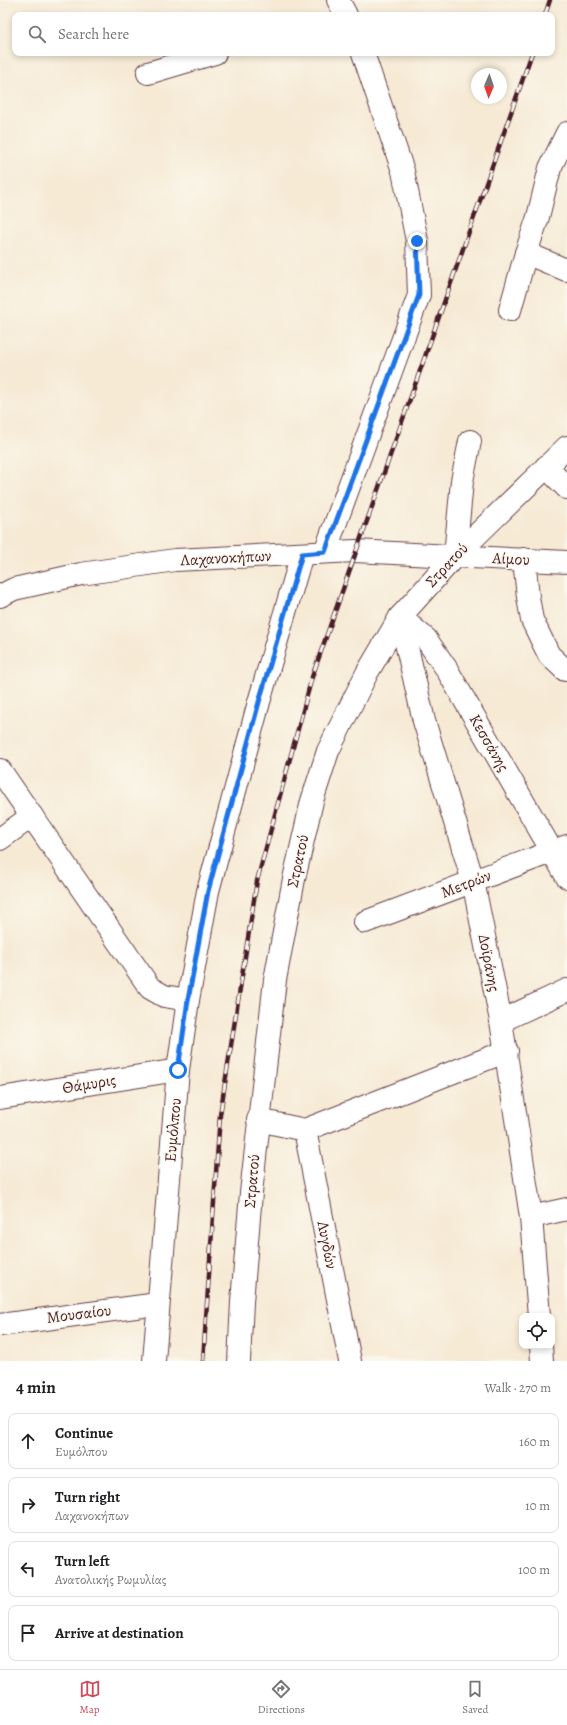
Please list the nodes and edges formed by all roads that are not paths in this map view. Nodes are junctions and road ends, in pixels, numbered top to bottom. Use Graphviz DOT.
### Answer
graph roads {
  1 [pos="205,56"];
  2 [pos="364,56"];
  3 [pos="148,73"];
  4 [pos="567,133"];
  5 [pos="526,253"];
  6 [pos="566,270"];
  7 [pos="510,310"];
  8 [pos="470,441"];
  9 [pos="567,447"];
  10 [pos="546,467"];
  11 [pos="567,488"];
  12 [pos="325,552"];
  13 [pos="302,554"];
  14 [pos="455,556"];
  15 [pos="524,559"];
  16 [pos="567,562"];
  17 [pos="0,596"];
  18 [pos="400,617"];
  19 [pos="565,670"];
  20 [pos="0,770"];
  21 [pos="32,816"];
  22 [pos="0,838"];
  23 [pos="559,849"];
  24 [pos="567,877"];
  25 [pos="473,881"];
  26 [pos="365,922"];
  27 [pos="567,990"];
  28 [pos="188,1000"];
  29 [pos="501,1021"];
  30 [pos="506,1051"];
  31 [pos="178,1070"];
  32 [pos="0,1098"];
  33 [pos="258,1120"];
  34 [pos="305,1130"];
  35 [pos="567,1209"];
  36 [pos="532,1216"];
  37 [pos="158,1304"];
  38 [pos="539,1313"];
  39 [pos="0,1325"];
  40 [pos="541,1349"];
  41 [pos="154,1361"];
  42 [pos="239,1361"];
  43 [pos="350,1361"];
  44 [pos="542,1361"];
  1 -- 3 [label="street"];
  2 -- 12 [label="street"];
  4 -- 5 [label="street"];
  5 -- 6 [label="street"];
  5 -- 7 [label="street"];
  8 -- 14 [label="street"];
  9 -- 10 [label="street, Στρατού"];
  10 -- 11 [label="street"];
  10 -- 14 [label="street, Στρατού"];
  12 -- 13 [label="street, Λαχανοκήπων"];
  12 -- 14 [label="street, Λαχανοκήπων"];
  13 -- 17 [label="street, Λαχανοκήπων"];
  13 -- 28 [label="street, Ευμόλπου"];
  14 -- 15 [label="street, Αίμου"];
  14 -- 18 [label="street, Στρατού"];
  15 -- 16 [label="street, Αίμου"];
  15 -- 19 [label="street"];
  18 -- 23 [label="street, Κεσσάνης"];
  18 -- 25 [label="street, Δοϊράνης"];
  18 -- 33 [label="street, Στρατού"];
  20 -- 21 [label="street"];
  21 -- 22 [label="street"];
  21 -- 28 [label="street"];
  23 -- 24 [label="street, Κεσσάνης"];
  23 -- 25 [label="street, Μετρών"];
  25 -- 26 [label="street, Μετρών"];
  25 -- 29 [label="street, Δοϊράνης"];
  27 -- 29 [label="street"];
  28 -- 31 [label="street, Ευμόλπου"];
  29 -- 30 [label="street, Δοϊράνης"];
  30 -- 34 [label="street"];
  30 -- 36 [label="street, Δοϊράνης"];
  31 -- 32 [label="street, Θάμυρις"];
  31 -- 37 [label="street, Ευμόλπου"];
  33 -- 34 [label="street"];
  33 -- 42 [label="street, Στρατού"];
  34 -- 43 [label="street, Λυγδών"];
  35 -- 36 [label="street"];
  36 -- 38 [label="street, Δοϊράνης"];
  37 -- 39 [label="street, Μουσαίου"];
  37 -- 41 [label="street, Ευμόλπου"];
  40 -- 44 [label="street"];
}
